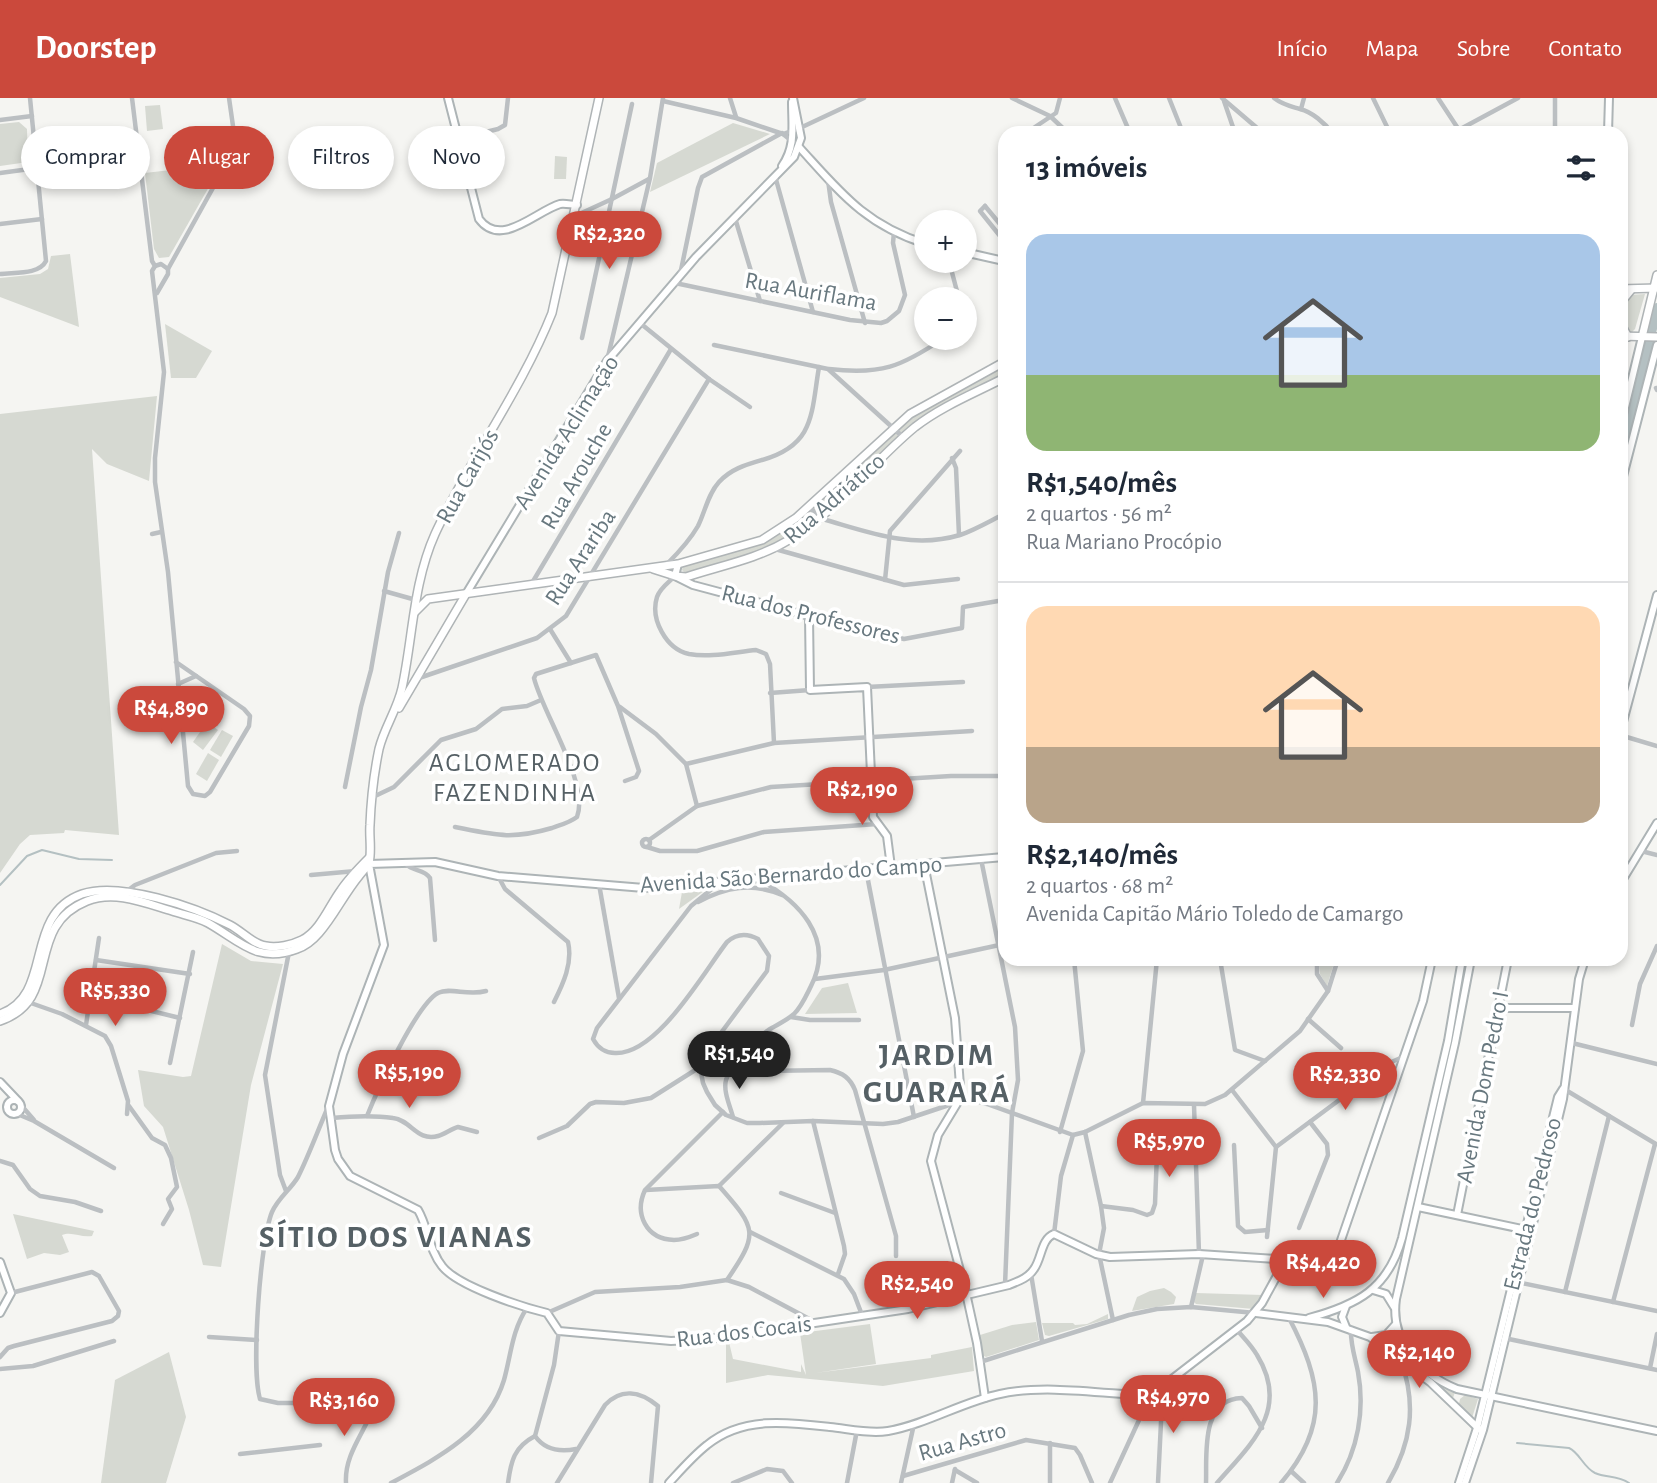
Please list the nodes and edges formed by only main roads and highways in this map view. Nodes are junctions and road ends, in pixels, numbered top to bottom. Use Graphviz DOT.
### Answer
graph roads {
  1 [pos="599,98"];
  2 [pos="1657,275"];
  3 [pos="1656,288"];
  4 [pos="1628,290"];
  5 [pos="1631,290"];
  6 [pos="1628,294"];
  7 [pos="1628,337"];
  8 [pos="1651,339"];
  9 [pos="998,364"];
  10 [pos="998,383"];
  11 [pos="649,569"];
  12 [pos="676,570"];
  13 [pos="420,583"];
  14 [pos="467,594"];
  15 [pos="428,599"];
  16 [pos="414,614"];
  17 [pos="406,666"];
  18 [pos="420,675"];
  19 [pos="392,719"];
  20 [pos="369,861"];
  21 [pos="301,944"];
  22 [pos="26,1001"];
  23 [pos="0,1014"];
  24 [pos="0,1021"];
  1 -- 13 [label="main road, Rua Carijós"];
  2 -- 3 [label="main road"];
  3 -- 5 [label="main road"];
  3 -- 8 [label="main road"];
  4 -- 5 [label="main road"];
  5 -- 6 [label="main road"];
  7 -- 8 [label="main road"];
  9 -- 12 [label="main road, Rua Adriático"];
  10 -- 12 [label="main road, Rua Adriático"];
  11 -- 12 [label="main road, Rua Adriático"];
  11 -- 12 [label="main road, Rua Adriático"];
  11 -- 14 [label="main road, Rua Adriático"];
  13 -- 15 [label="main road"];
  13 -- 16 [label="main road, Rua Carijós"];
  14 -- 15 [label="main road, Rua Adriático"];
  14 -- 18 [label="main road, Avenida Aclimação"];
  15 -- 16 [label="main road"];
  16 -- 17 [label="main road, Rua Carijós"];
  17 -- 18 [label="main road"];
  17 -- 19 [label="main road, Rua Carijós"];
  18 -- 19 [label="main road, Avenida Aclimação"];
  19 -- 20 [label="main road, Rua Carijós"];
  20 -- 21 [label="main road"];
  20 -- 21 [label="main road"];
  21 -- 22 [label="main road"];
  21 -- 22 [label="main road"];
  22 -- 23 [label="main road"];
  22 -- 24 [label="main road"];
}
